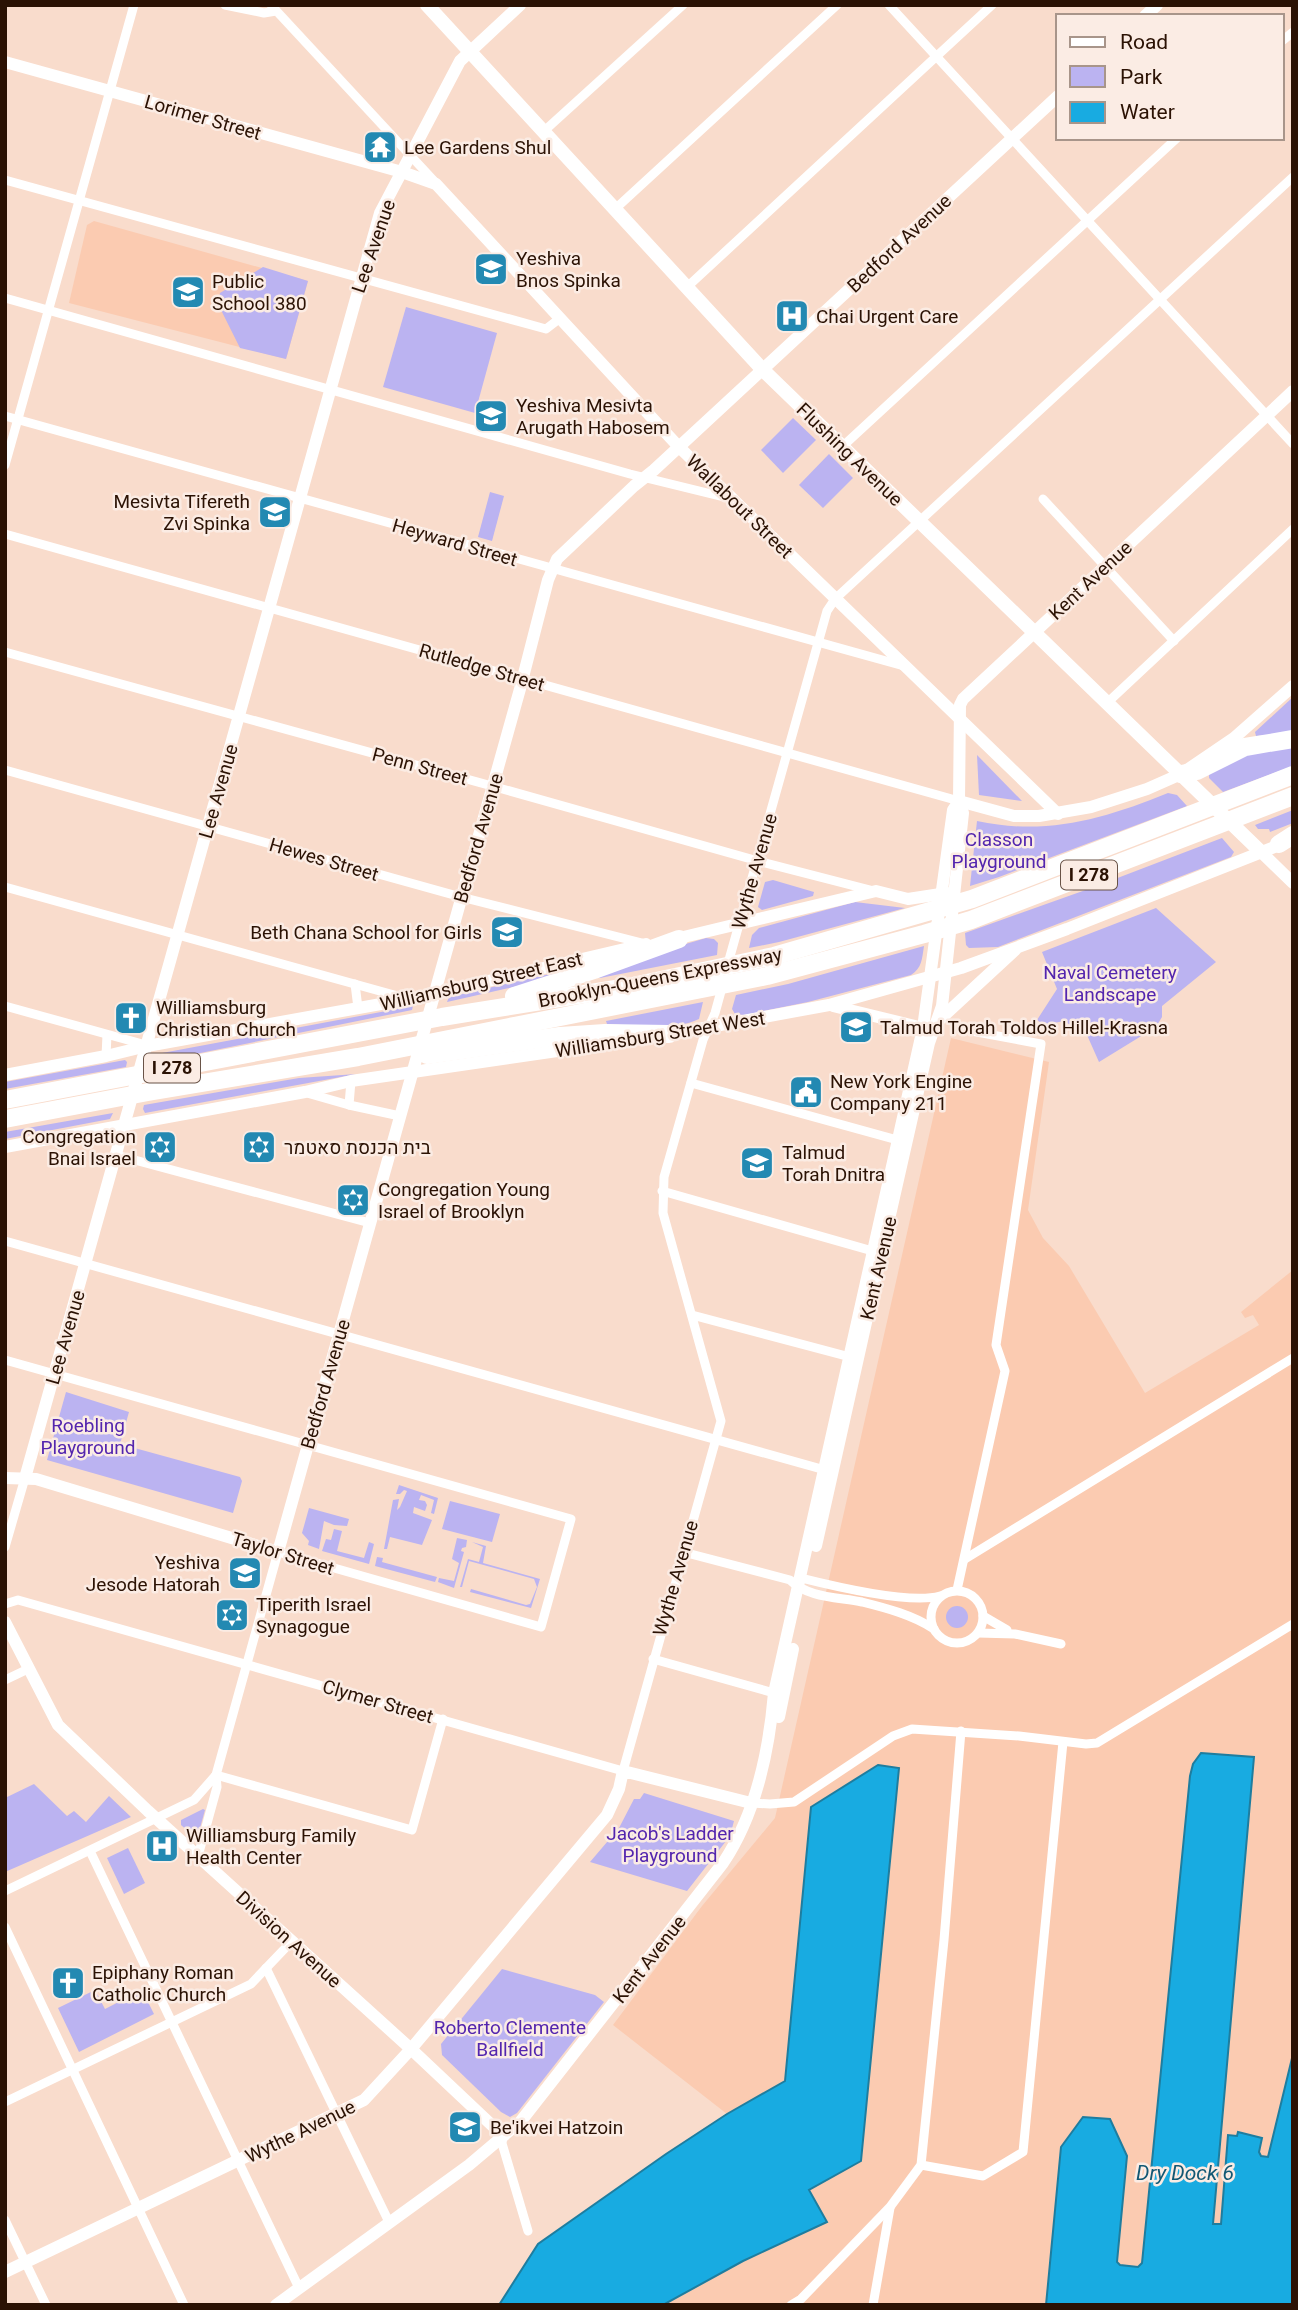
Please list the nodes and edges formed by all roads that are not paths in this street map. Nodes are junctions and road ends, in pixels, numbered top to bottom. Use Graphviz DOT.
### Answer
graph roads {
  1 [pos="134,5"];
  2 [pos="225,5"];
  3 [pos="427,5"];
  4 [pos="520,5"];
  5 [pos="682,5"];
  6 [pos="837,5"];
  7 [pos="889,5"];
  8 [pos="992,5"];
  9 [pos="274,8"];
  10 [pos="470,52"];
  11 [pos="936,57"];
  12 [pos="5,62"];
  13 [pos="109,91"];
  14 [pos="1056,98"];
  15 [pos="543,132"];
  16 [pos="1012,139"];
  17 [pos="1175,140"];
  18 [pos="411,156"];
  19 [pos="401,172"];
  20 [pos="1293,177"];
  21 [pos="5,180"];
  22 [pos="436,184"];
  23 [pos="79,200"];
  24 [pos="614,210"];
  25 [pos="1087,221"];
  26 [pos="361,279"];
  27 [pos="686,288"];
  28 [pos="5,298"];
  29 [pos="1160,300"];
  30 [pos="49,310"];
  31 [pos="559,319"];
  32 [pos="762,369"];
  33 [pos="330,389"];
  34 [pos="1293,391"];
  35 [pos="5,416"];
  36 [pos="1266,416"];
  37 [pos="18,419"];
  38 [pos="1293,444"];
  39 [pos="678,446"];
  40 [pos="843,446"];
  41 [pos="5,465"];
  42 [pos="646,477"];
  43 [pos="300,498"];
  44 [pos="733,499"];
  45 [pos="1042,499"];
  46 [pos="920,521"];
  47 [pos="1293,529"];
  48 [pos="5,534"];
  49 [pos="1105,566"];
  50 [pos="553,569"];
  51 [pos="835,598"];
  52 [pos="269,607"];
  53 [pos="1034,632"];
  54 [pos="1174,640"];
  55 [pos="819,643"];
  56 [pos="5,652"];
  57 [pos="905,667"];
  58 [pos="523,678"];
  59 [pos="1293,686"];
  60 [pos="1107,703"];
  61 [pos="239,717"];
  62 [pos="961,720"];
  63 [pos="1293,739"];
  64 [pos="788,753"];
  65 [pos="5,770"];
  66 [pos="1181,774"];
  67 [pos="1293,775"];
  68 [pos="492,786"];
  69 [pos="1293,796"];
  70 [pos="959,801"];
  71 [pos="1058,814"];
  72 [pos="208,826"];
  73 [pos="1288,840"];
  74 [pos="1261,852"];
  75 [pos="758,861"];
  76 [pos="1293,883"];
  77 [pos="5,887"];
  78 [pos="876,891"];
  79 [pos="947,893"];
  80 [pos="461,897"];
  81 [pos="739,924"];
  82 [pos="177,936"];
  83 [pos="680,939"];
  84 [pos="644,944"];
  85 [pos="1018,947"];
  86 [pos="945,972"];
  87 [pos="931,976"];
  88 [pos="355,984"];
  89 [pos="408,999"];
  90 [pos="435,1004"];
  91 [pos="829,1005"];
  92 [pos="5,1006"];
  93 [pos="358,1008"];
  94 [pos="936,1023"];
  95 [pos="708,1028"];
  96 [pos="923,1028"];
  97 [pos="965,1030"];
  98 [pos="669,1034"];
  99 [pos="107,1035"];
  100 [pos="147,1046"];
  101 [pos="106,1056"];
  102 [pos="358,1057"];
  103 [pos="413,1068"];
  104 [pos="5,1075"];
  105 [pos="351,1081"];
  106 [pos="691,1083"];
  107 [pos="305,1092"];
  108 [pos="5,1100"];
  109 [pos="349,1105"];
  110 [pos="400,1116"];
  111 [pos="5,1119"];
  112 [pos="126,1119"];
  113 [pos="902,1141"];
  114 [pos="5,1147"];
  115 [pos="116,1155"];
  116 [pos="662,1191"];
  117 [pos="370,1223"];
  118 [pos="5,1241"];
  119 [pos="877,1252"];
  120 [pos="86,1264"];
  121 [pos="692,1315"];
  122 [pos="339,1335"];
  123 [pos="850,1357"];
  124 [pos="1293,1359"];
  125 [pos="5,1360"];
  126 [pos="55,1373"];
  127 [pos="715,1439"];
  128 [pos="308,1444"];
  129 [pos="824,1470"];
  130 [pos="5,1478"];
  131 [pos="25,1478"];
  132 [pos="5,1547"];
  133 [pos="278,1552"];
  134 [pos="682,1552"];
  135 [pos="965,1559"];
  136 [pos="803,1584"];
  137 [pos="957,1590"];
  138 [pos="942,1595"];
  139 [pos="5,1605"];
  140 [pos="983,1616"];
  141 [pos="5,1622"];
  142 [pos="1293,1624"];
  143 [pos="934,1629"];
  144 [pos="978,1633"];
  145 [pos="1015,1634"];
  146 [pos="1061,1644"];
  147 [pos="653,1659"];
  148 [pos="247,1664"];
  149 [pos="28,1669"];
  150 [pos="5,1680"];
  151 [pos="774,1693"];
  152 [pos="443,1719"];
  153 [pos="961,1731"];
  154 [pos="770,1733"];
  155 [pos="1063,1742"];
  156 [pos="623,1771"];
  157 [pos="216,1775"];
  158 [pos="755,1804"];
  159 [pos="157,1819"];
  160 [pos="90,1851"];
  161 [pos="198,1856"];
  162 [pos="5,1891"];
  163 [pos="5,1927"];
  164 [pos="292,1941"];
  165 [pos="266,1968"];
  166 [pos="172,2022"];
  167 [pos="411,2049"];
  168 [pos="73,2069"];
  169 [pos="5,2102"];
  170 [pos="337,2114"];
  171 [pos="501,2140"];
  172 [pos="238,2161"];
  173 [pos="921,2165"];
  174 [pos="890,2207"];
  175 [pos="139,2208"];
  176 [pos="5,2220"];
  177 [pos="389,2222"];
  178 [pos="528,2231"];
  179 [pos="26,2263"];
  180 [pos="5,2272"];
  181 [pos="299,2288"];
  182 [pos="46,2305"];
  183 [pos="184,2305"];
  184 [pos="276,2305"];
  185 [pos="792,2305"];
  186 [pos="873,2305"];
  1 -- 13 [label="street"];
  2 -- 9 [label="street"];
  3 -- 10 [label="main road, Flushing Avenue"];
  4 -- 10 [label="main road, Lee Avenue"];
  5 -- 15 [label="street"];
  6 -- 24 [label="street"];
  7 -- 11 [label="street"];
  8 -- 11 [label="street"];
  9 -- 18 [label="street, Wallabout Street"];
  10 -- 15 [label="main road, Flushing Avenue"];
  10 -- 18 [label="main road, Lee Avenue"];
  11 -- 16 [label="street"];
  11 -- 27 [label="street"];
  12 -- 13 [label="main road, Lorimer Street"];
  13 -- 19 [label="main road, Lorimer Street"];
  13 -- 23 [label="street"];
  14 -- 16 [label="main road, Bedford Avenue"];
  15 -- 24 [label="main road, Flushing Avenue"];
  16 -- 25 [label="street"];
  16 -- 32 [label="main road, Bedford Avenue"];
  17 -- 25 [label="street"];
  18 -- 19 [label="main road, Lee Avenue"];
  18 -- 22 [label="street, Wallabout Street"];
  19 -- 22 [label="main road, Wallabout Street"];
  19 -- 26 [label="main road, Lee Avenue"];
  20 -- 29 [label="street"];
  21 -- 23 [label="street"];
  22 -- 31 [label="main road, Wallabout Street"];
  23 -- 26 [label="street"];
  23 -- 30 [label="street"];
  24 -- 27 [label="main road, Flushing Avenue"];
  25 -- 29 [label="street"];
  25 -- 40 [label="street"];
  26 -- 31 [label="street"];
  26 -- 33 [label="main road, Lee Avenue"];
  27 -- 32 [label="main road, Flushing Avenue"];
  28 -- 30 [label="street"];
  29 -- 36 [label="street"];
  29 -- 46 [label="street"];
  30 -- 33 [label="street"];
  30 -- 37 [label="street"];
  31 -- 39 [label="main road, Wallabout Street"];
  32 -- 39 [label="main road, Bedford Avenue"];
  32 -- 40 [label="main road, Flushing Avenue"];
  33 -- 42 [label="street"];
  33 -- 43 [label="main road, Lee Avenue"];
  34 -- 36 [label="main road, Kent Avenue"];
  35 -- 37 [label="street, Heyward Street"];
  36 -- 38 [label="street"];
  36 -- 49 [label="main road, Kent Avenue"];
  37 -- 41 [label="street"];
  37 -- 43 [label="street, Heyward Street"];
  39 -- 42 [label="main road, Bedford Avenue"];
  39 -- 44 [label="main road, Wallabout Street"];
  40 -- 46 [label="main road, Flushing Avenue"];
  42 -- 44 [label="street"];
  42 -- 50 [label="main road, Bedford Avenue"];
  43 -- 50 [label="street, Heyward Street"];
  43 -- 52 [label="main road, Lee Avenue"];
  44 -- 51 [label="main road, Wallabout Street"];
  45 -- 49 [label="street"];
  46 -- 51 [label="street"];
  46 -- 53 [label="main road, Flushing Avenue"];
  47 -- 54 [label="street"];
  48 -- 52 [label="street, Rutledge Street"];
  49 -- 53 [label="main road, Kent Avenue"];
  49 -- 54 [label="street"];
  50 -- 55 [label="street, Heyward Street"];
  50 -- 58 [label="main road, Bedford Avenue"];
  51 -- 55 [label="street, Wythe Avenue"];
  51 -- 57 [label="main road, Wallabout Street"];
  52 -- 58 [label="street, Rutledge Street"];
  52 -- 61 [label="main road, Lee Avenue"];
  53 -- 60 [label="main road, Flushing Avenue"];
  53 -- 62 [label="main road, Kent Avenue"];
  54 -- 60 [label="street"];
  55 -- 57 [label="street, Heyward Street"];
  55 -- 64 [label="street, Wythe Avenue"];
  56 -- 61 [label="street, Penn Street"];
  57 -- 62 [label="main road, Wallabout Street"];
  58 -- 64 [label="street, Rutledge Street"];
  58 -- 68 [label="main road, Bedford Avenue"];
  59 -- 66 [label="main road"];
  60 -- 66 [label="main road, Flushing Avenue"];
  61 -- 68 [label="street, Penn Street"];
  61 -- 72 [label="main road, Lee Avenue"];
  62 -- 70 [label="main road, Kent Avenue"];
  62 -- 71 [label="main road, Wallabout Street"];
  63 -- 66 [label="highway"];
  64 -- 70 [label="street, Rutledge Street"];
  64 -- 75 [label="street, Wythe Avenue"];
  65 -- 72 [label="street, Hewes Street"];
  66 -- 71 [label="main road"];
  66 -- 74 [label="main road, Flushing Avenue"];
  67 -- 90 [label="highway, Brooklyn-Queens Expressway / I 278"];
  68 -- 75 [label="street, Penn Street"];
  68 -- 80 [label="main road, Bedford Avenue"];
  69 -- 102 [label="highway, Brooklyn-Queens Expressway / I 278"];
  70 -- 71 [label="main road"];
  70 -- 79 [label="main road, Kent Avenue"];
  72 -- 80 [label="street, Hewes Street"];
  72 -- 82 [label="main road, Lee Avenue"];
  73 -- 74 [label="main road, Williamsburg Street West"];
  74 -- 76 [label="main road, Flushing Avenue"];
  74 -- 85 [label="main road, Williamsburg Street West"];
  75 -- 78 [label="street, Penn Street"];
  75 -- 81 [label="street, Wythe Avenue"];
  77 -- 82 [label="street"];
  78 -- 79 [label="main road, Williamsburg Street East"];
  78 -- 81 [label="main road, Williamsburg Street East"];
  79 -- 86 [label="main road, Kent Avenue"];
  79 -- 87 [label="main road, Kent Avenue"];
  80 -- 84 [label="street, Hewes Street"];
  80 -- 90 [label="main road, Bedford Avenue"];
  81 -- 83 [label="main road, Williamsburg Street East"];
  81 -- 95 [label="street, Wythe Avenue"];
  82 -- 88 [label="street"];
  82 -- 100 [label="main road, Lee Avenue"];
  83 -- 84 [label="main road, Williamsburg Street East"];
  83 -- 90 [label="highway"];
  84 -- 90 [label="main road, Williamsburg Street East"];
  85 -- 86 [label="main road, Williamsburg Street West"];
  85 -- 94 [label="main road"];
  86 -- 87 [label="main road, Williamsburg Street West"];
  86 -- 94 [label="main road, Kent Avenue"];
  87 -- 91 [label="main road, Williamsburg Street West"];
  87 -- 96 [label="main road, Kent Avenue"];
  88 -- 89 [label="street"];
  88 -- 93 [label="street"];
  89 -- 90 [label="main road, Williamsburg Street East"];
  89 -- 93 [label="main road, Williamsburg Street East"];
  90 -- 103 [label="main road, Bedford Avenue"];
  90 -- 108 [label="highway, Brooklyn-Queens Expressway / I 278"];
  91 -- 95 [label="main road, Williamsburg Street West"];
  91 -- 96 [label="main road"];
  92 -- 99 [label="street"];
  93 -- 100 [label="main road, Williamsburg Street East"];
  94 -- 113 [label="main road, Kent Avenue"];
  95 -- 98 [label="main road, Williamsburg Street West"];
  95 -- 106 [label="street, Wythe Avenue"];
  96 -- 113 [label="main road, Kent Avenue"];
  97 -- 135 [label="street"];
  98 -- 102 [label="highway"];
  98 -- 103 [label="main road, Williamsburg Street West"];
  99 -- 100 [label="street"];
  99 -- 101 [label="street"];
  100 -- 101 [label="main road, Williamsburg Street East"];
  100 -- 112 [label="main road, Lee Avenue"];
  101 -- 104 [label="main road, Williamsburg Street East"];
  102 -- 111 [label="highway, Brooklyn-Queens Expressway / I 278"];
  103 -- 105 [label="main road, Williamsburg Street West"];
  103 -- 110 [label="main road, Bedford Avenue"];
  105 -- 107 [label="main road, Williamsburg Street West"];
  105 -- 109 [label="street"];
  106 -- 113 [label="street"];
  106 -- 116 [label="street, Wythe Avenue"];
  107 -- 109 [label="street"];
  107 -- 112 [label="main road, Williamsburg Street West"];
  109 -- 110 [label="street"];
  110 -- 117 [label="main road, Bedford Avenue"];
  112 -- 114 [label="main road, Williamsburg Street West"];
  112 -- 115 [label="main road, Lee Avenue"];
  113 -- 119 [label="main road, Kent Avenue"];
  115 -- 117 [label="street"];
  115 -- 120 [label="main road, Lee Avenue"];
  116 -- 119 [label="street"];
  116 -- 121 [label="street, Wythe Avenue"];
  117 -- 122 [label="main road, Bedford Avenue"];
  118 -- 120 [label="street"];
  119 -- 123 [label="main road, Kent Avenue"];
  119 -- 136 [label="main road, Kent Avenue"];
  120 -- 122 [label="street"];
  120 -- 126 [label="main road, Lee Avenue"];
  121 -- 123 [label="street"];
  121 -- 127 [label="street, Wythe Avenue"];
  122 -- 127 [label="street"];
  122 -- 128 [label="main road, Bedford Avenue"];
  123 -- 129 [label="main road, Kent Avenue"];
  124 -- 135 [label="street"];
  125 -- 126 [label="street"];
  126 -- 128 [label="street"];
  126 -- 131 [label="main road, Lee Avenue"];
  127 -- 129 [label="street"];
  127 -- 134 [label="street, Wythe Avenue"];
  128 -- 133 [label="main road, Bedford Avenue"];
  128 -- 133 [label="street, Taylor Street"];
  129 -- 136 [label="main road, Kent Avenue"];
  130 -- 131 [label="main road, Taylor Street"];
  131 -- 132 [label="street, Lee Avenue"];
  131 -- 133 [label="main road, Taylor Street"];
  133 -- 148 [label="street, Bedford Avenue"];
  134 -- 136 [label="street"];
  134 -- 147 [label="street, Wythe Avenue"];
  135 -- 137 [label="street"];
  136 -- 138 [label="street"];
  136 -- 143 [label="street"];
  136 -- 151 [label="main road, Kent Avenue"];
  136 -- 154 [label="main road, Kent Avenue"];
  137 -- 138 [label="street"];
  137 -- 140 [label="street"];
  138 -- 143 [label="street"];
  139 -- 148 [label="street, Clymer Street"];
  140 -- 144 [label="street"];
  140 -- 145 [label="street"];
  141 -- 149 [label="main road, Division Avenue"];
  142 -- 155 [label="street"];
  143 -- 144 [label="street"];
  144 -- 145 [label="street"];
  145 -- 146 [label="street"];
  147 -- 151 [label="street"];
  147 -- 156 [label="street, Wythe Avenue"];
  148 -- 152 [label="street, Clymer Street"];
  148 -- 157 [label="street, Bedford Avenue"];
  149 -- 150 [label="street"];
  149 -- 159 [label="main road, Division Avenue"];
  151 -- 154 [label="main road, Kent Avenue"];
  152 -- 156 [label="street, Clymer Street"];
  152 -- 157 [label="street"];
  153 -- 155 [label="street"];
  153 -- 158 [label="street"];
  153 -- 173 [label="street"];
  154 -- 158 [label="main road, Kent Avenue"];
  155 -- 173 [label="street"];
  156 -- 158 [label="main road, Clymer Street"];
  156 -- 167 [label="main road, Wythe Avenue"];
  157 -- 159 [label="street, Bedford Avenue"];
  157 -- 161 [label="street, Bedford Avenue"];
  158 -- 171 [label="main road, Kent Avenue"];
  159 -- 160 [label="street, Bedford Avenue"];
  159 -- 161 [label="main road, Division Avenue"];
  160 -- 162 [label="street, Bedford Avenue"];
  160 -- 166 [label="street"];
  161 -- 164 [label="main road, Division Avenue"];
  163 -- 168 [label="street"];
  164 -- 165 [label="street"];
  164 -- 167 [label="main road, Division Avenue"];
  165 -- 166 [label="street"];
  165 -- 170 [label="street"];
  166 -- 168 [label="street"];
  166 -- 172 [label="street"];
  167 -- 170 [label="main road, Wythe Avenue"];
  167 -- 171 [label="main road, Division Avenue"];
  168 -- 169 [label="street"];
  168 -- 175 [label="street"];
  170 -- 172 [label="main road, Wythe Avenue"];
  170 -- 177 [label="street"];
  171 -- 177 [label="main road, Kent Avenue"];
  171 -- 178 [label="street, Division Avenue"];
  172 -- 175 [label="main road, Wythe Avenue"];
  172 -- 181 [label="street"];
  173 -- 174 [label="street"];
  174 -- 185 [label="street"];
  174 -- 186 [label="street"];
  175 -- 179 [label="main road, Wythe Avenue"];
  175 -- 183 [label="street"];
  176 -- 179 [label="street"];
  177 -- 181 [label="main road, Kent Avenue"];
  179 -- 180 [label="main road, Wythe Avenue"];
  179 -- 182 [label="street"];
  181 -- 184 [label="main road, Kent Avenue"];
}
